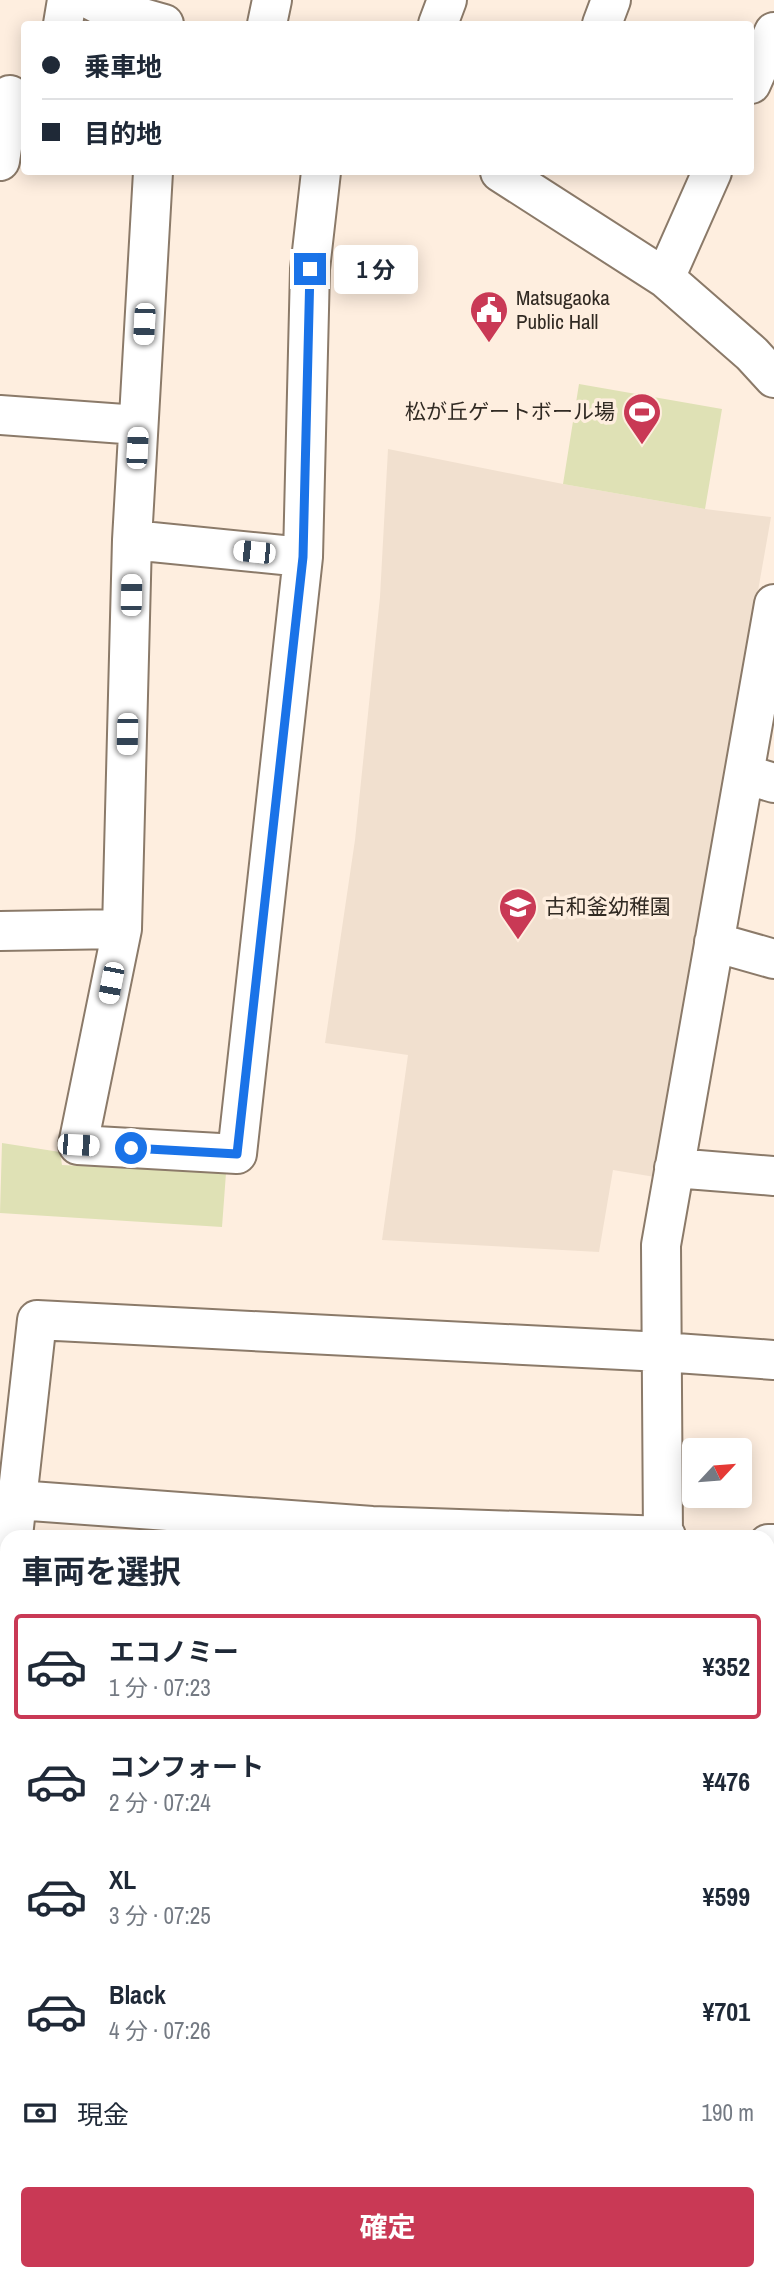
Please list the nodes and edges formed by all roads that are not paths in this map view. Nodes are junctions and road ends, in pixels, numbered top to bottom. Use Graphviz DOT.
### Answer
graph roads {
  1 [pos="67,0"];
  2 [pos="91,0"];
  3 [pos="272,0"];
  4 [pos="447,0"];
  5 [pos="611,0"];
  6 [pos="64,21"];
  7 [pos="153,21"];
  8 [pos="268,21"];
  9 [pos="439,21"];
  10 [pos="603,21"];
  11 [pos="774,32"];
  12 [pos="754,77"];
  13 [pos="12,94"];
  14 [pos="0,161"];
  15 [pos="153,175"];
  16 [pos="321,175"];
  17 [pos="511,175"];
  18 [pos="711,175"];
  19 [pos="542,183"];
  20 [pos="665,278"];
  21 [pos="774,378"];
  22 [pos="0,415"];
  23 [pos="138,425"];
  24 [pos="132,540"];
  25 [pos="303,557"];
  26 [pos="774,609"];
  27 [pos="759,779"];
  28 [pos="122,929"];
  29 [pos="0,931"];
  30 [pos="714,942"];
  31 [pos="774,959"];
  32 [pos="674,1168"];
  33 [pos="774,1175"];
  34 [pos="662,1352"];
  35 [pos="774,1360"];
  36 [pos="15,1518"];
  37 [pos="345,1530"];
  38 [pos="664,1530"];
  1 -- 6 [label="street"];
  2 -- 7 [label="street"];
  3 -- 8 [label="street"];
  4 -- 9 [label="street"];
  5 -- 10 [label="street"];
  11 -- 12 [label="street"];
  13 -- 14 [label="street"];
  15 -- 23 [label="street"];
  16 -- 25 [label="street"];
  17 -- 19 [label="street"];
  18 -- 20 [label="street"];
  19 -- 20 [label="street"];
  20 -- 21 [label="street"];
  22 -- 23 [label="street"];
  23 -- 24 [label="street"];
  24 -- 25 [label="street"];
  24 -- 28 [label="street"];
  25 -- 28 [label="street"];
  26 -- 27 [label="street"];
  27 -- 30 [label="street"];
  28 -- 29 [label="street"];
  30 -- 31 [label="street"];
  30 -- 32 [label="street"];
  32 -- 33 [label="street"];
  32 -- 34 [label="street"];
  34 -- 35 [label="street"];
  34 -- 36 [label="street"];
  34 -- 38 [label="street"];
  36 -- 37 [label="street"];
}
